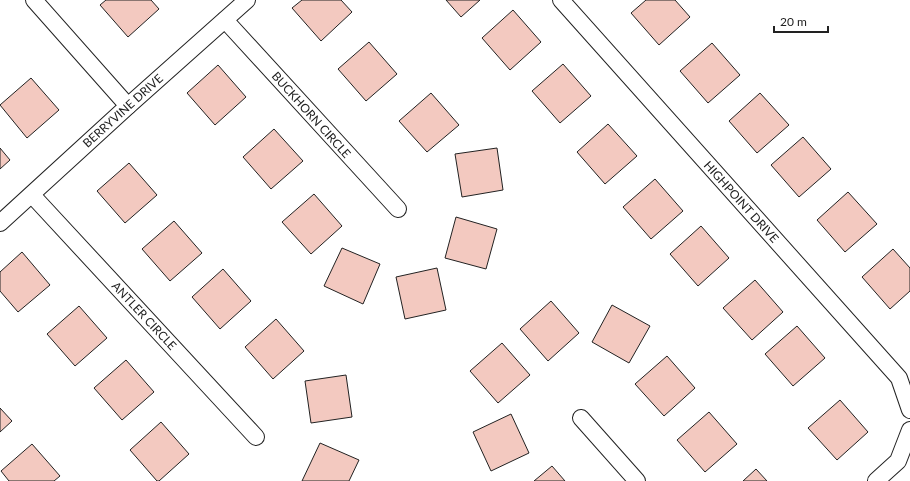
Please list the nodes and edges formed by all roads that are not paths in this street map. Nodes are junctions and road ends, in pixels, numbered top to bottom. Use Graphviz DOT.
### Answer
graph roads {
  1 [pos="34,0"];
  2 [pos="247,0"];
  3 [pos="561,0"];
  4 [pos="225,20"];
  5 [pos="128,106"];
  6 [pos="32,195"];
  7 [pos="398,209"];
  8 [pos="0,223"];
  9 [pos="910,410"];
  10 [pos="581,418"];
  11 [pos="910,430"];
  12 [pos="256,437"];
  13 [pos="637,481"];
  14 [pos="876,481"];
  1 -- 5 [label="street"];
  2 -- 4 [label="street, BERRYVINE DRIVE"];
  3 -- 9 [label="street, HIGHPOINT DRIVE"];
  4 -- 5 [label="street, BERRYVINE DRIVE"];
  4 -- 7 [label="street, BUCKHORN CIRCLE"];
  5 -- 6 [label="street, BERRYVINE DRIVE"];
  6 -- 8 [label="street, BERRYVINE DRIVE"];
  6 -- 12 [label="street, ANTLER CIRCLE"];
  10 -- 13 [label="street"];
  11 -- 14 [label="street"];
}
